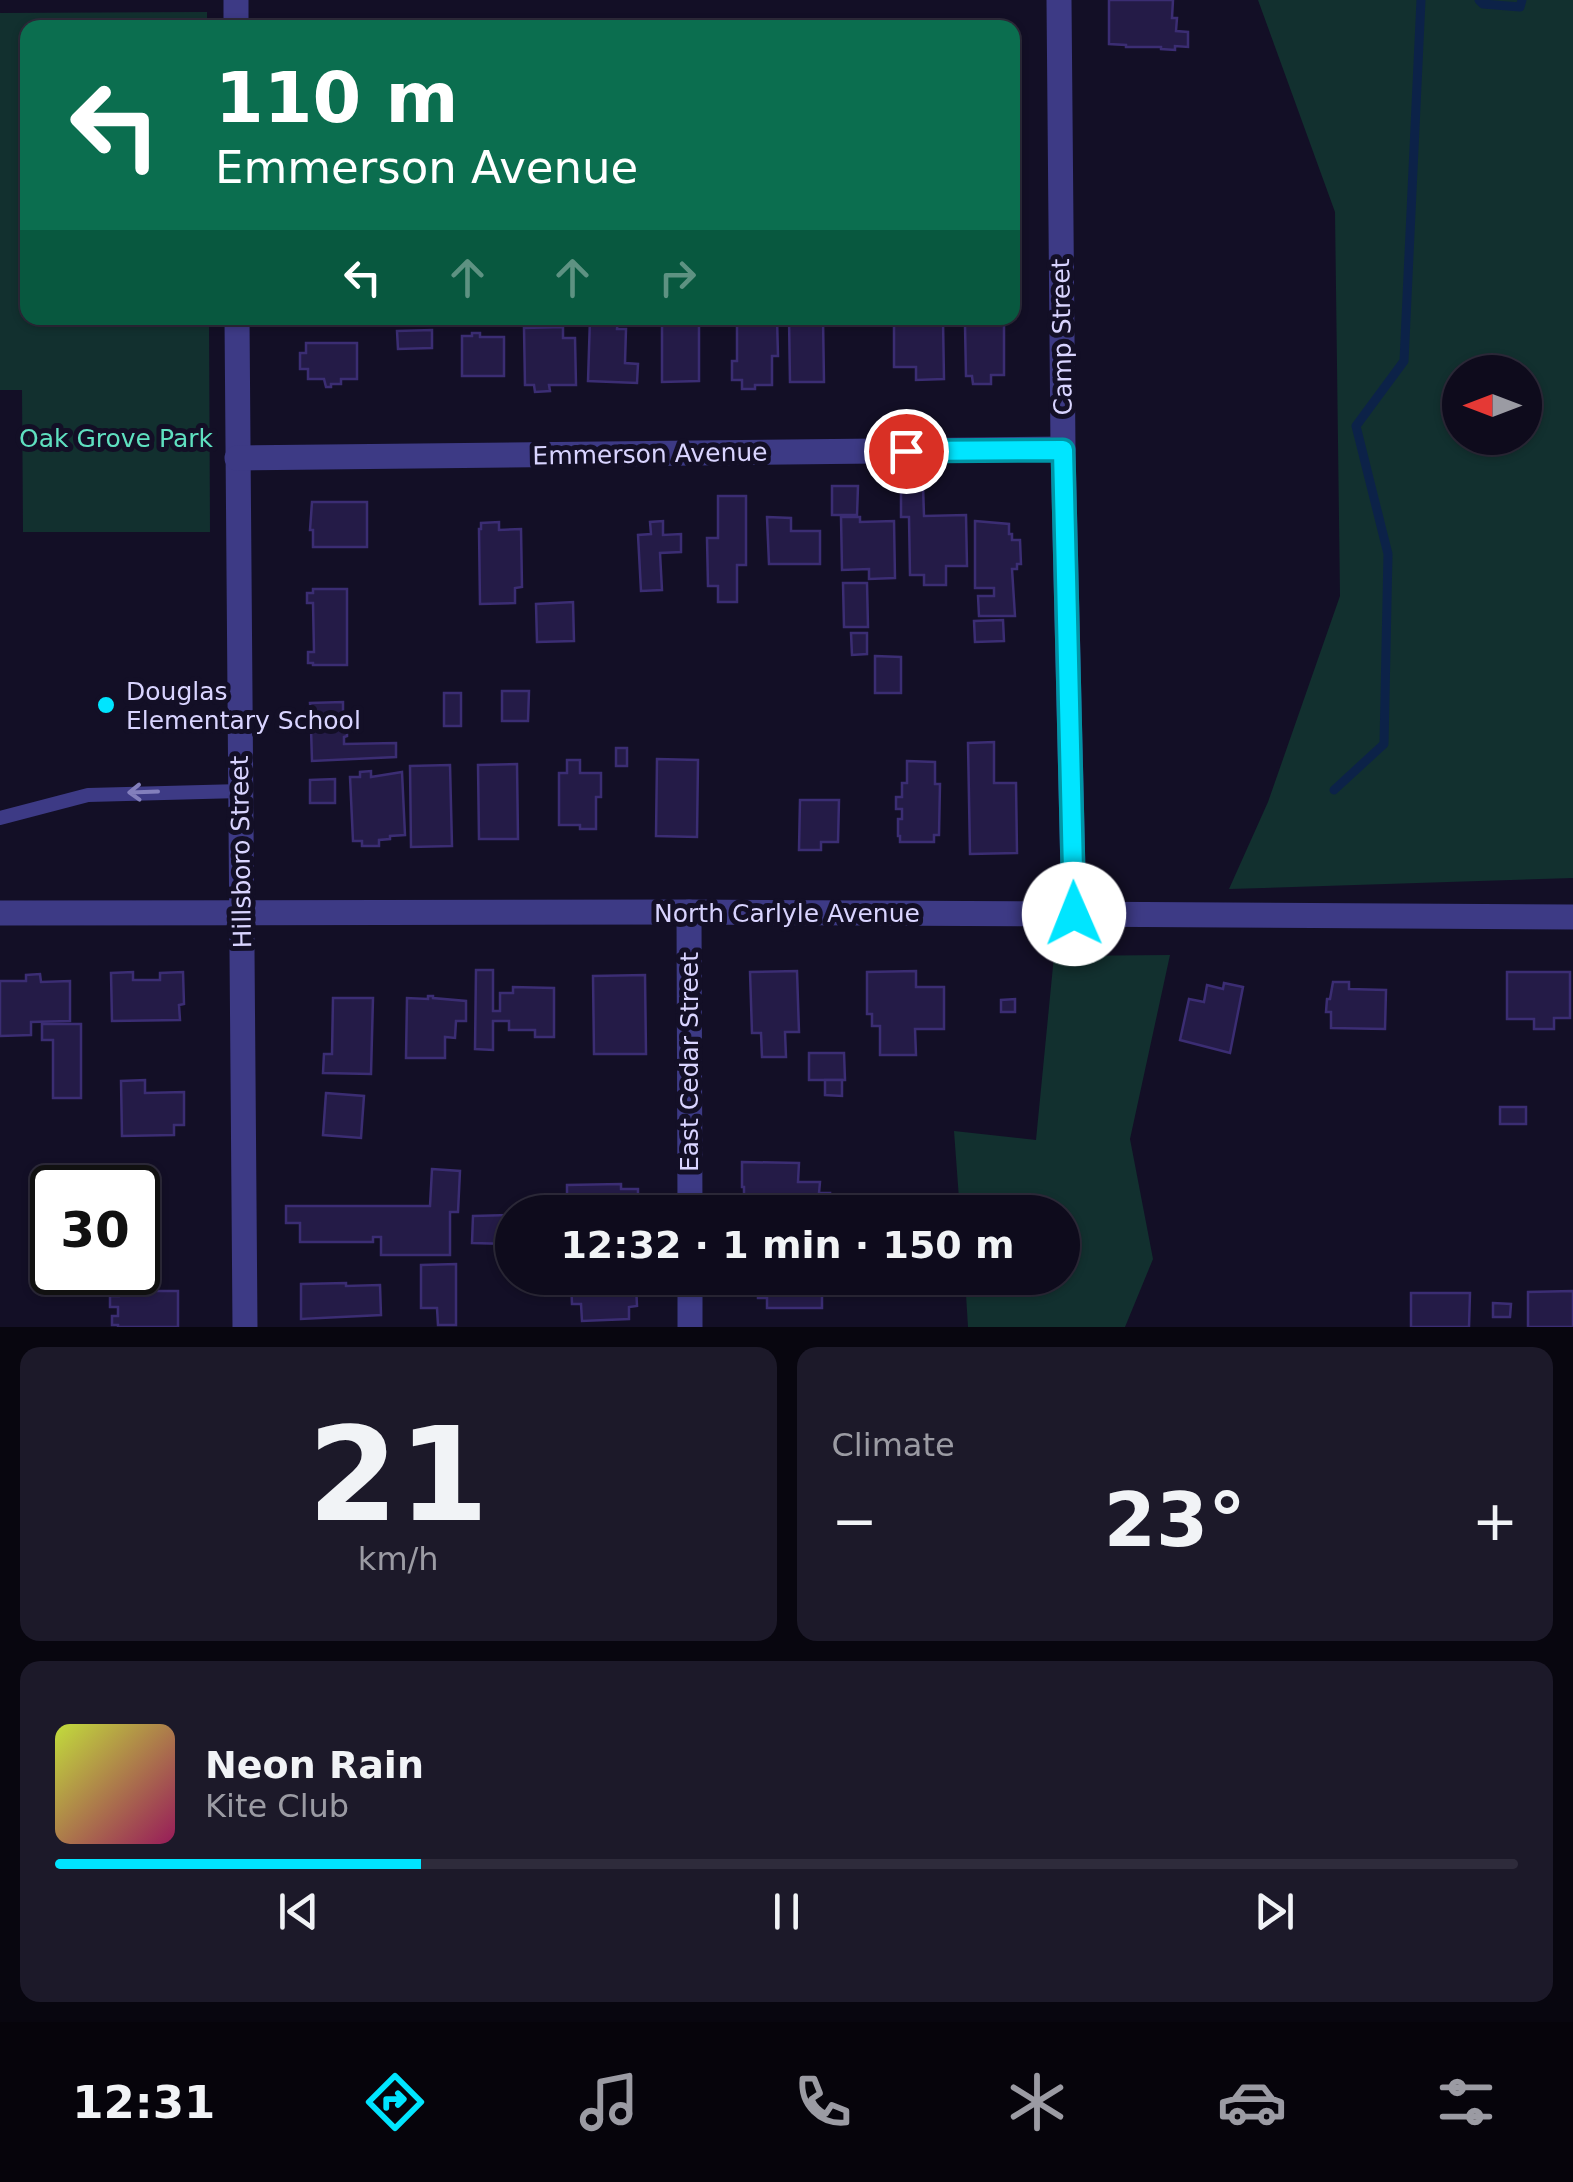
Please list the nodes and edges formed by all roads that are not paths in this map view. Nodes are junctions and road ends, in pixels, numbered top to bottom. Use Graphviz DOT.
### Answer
graph roads {
  1 [pos="1058,0"];
  2 [pos="237,325"];
  3 [pos="1063,450"];
  4 [pos="237,458"];
  5 [pos="240,791"];
  6 [pos="0,818"];
  7 [pos="689,912"];
  8 [pos="0,913"];
  9 [pos="242,914"];
  10 [pos="1074,914"];
  11 [pos="1573,916"];
  12 [pos="690,1195"];
  13 [pos="690,1295"];
  14 [pos="245,1327"];
  15 [pos="690,1327"];
  1 -- 3 [label="street, Camp Street"];
  2 -- 4 [label="street, Hillsboro Street"];
  3 -- 4 [label="street, Emmerson Avenue"];
  3 -- 10 [label="street, Camp Street"];
  4 -- 5 [label="street, Hillsboro Street"];
  5 -- 6 [label="lane, one-way"];
  5 -- 9 [label="street, Hillsboro Street"];
  7 -- 9 [label="street, North Carlyle Avenue"];
  7 -- 10 [label="street, North Carlyle Avenue"];
  7 -- 12 [label="street, East Cedar Street"];
  8 -- 9 [label="street, North Carlyle Avenue"];
  9 -- 14 [label="street, Hillsboro Street"];
  10 -- 11 [label="street, North Carlyle Avenue"];
  13 -- 15 [label="street"];
}
